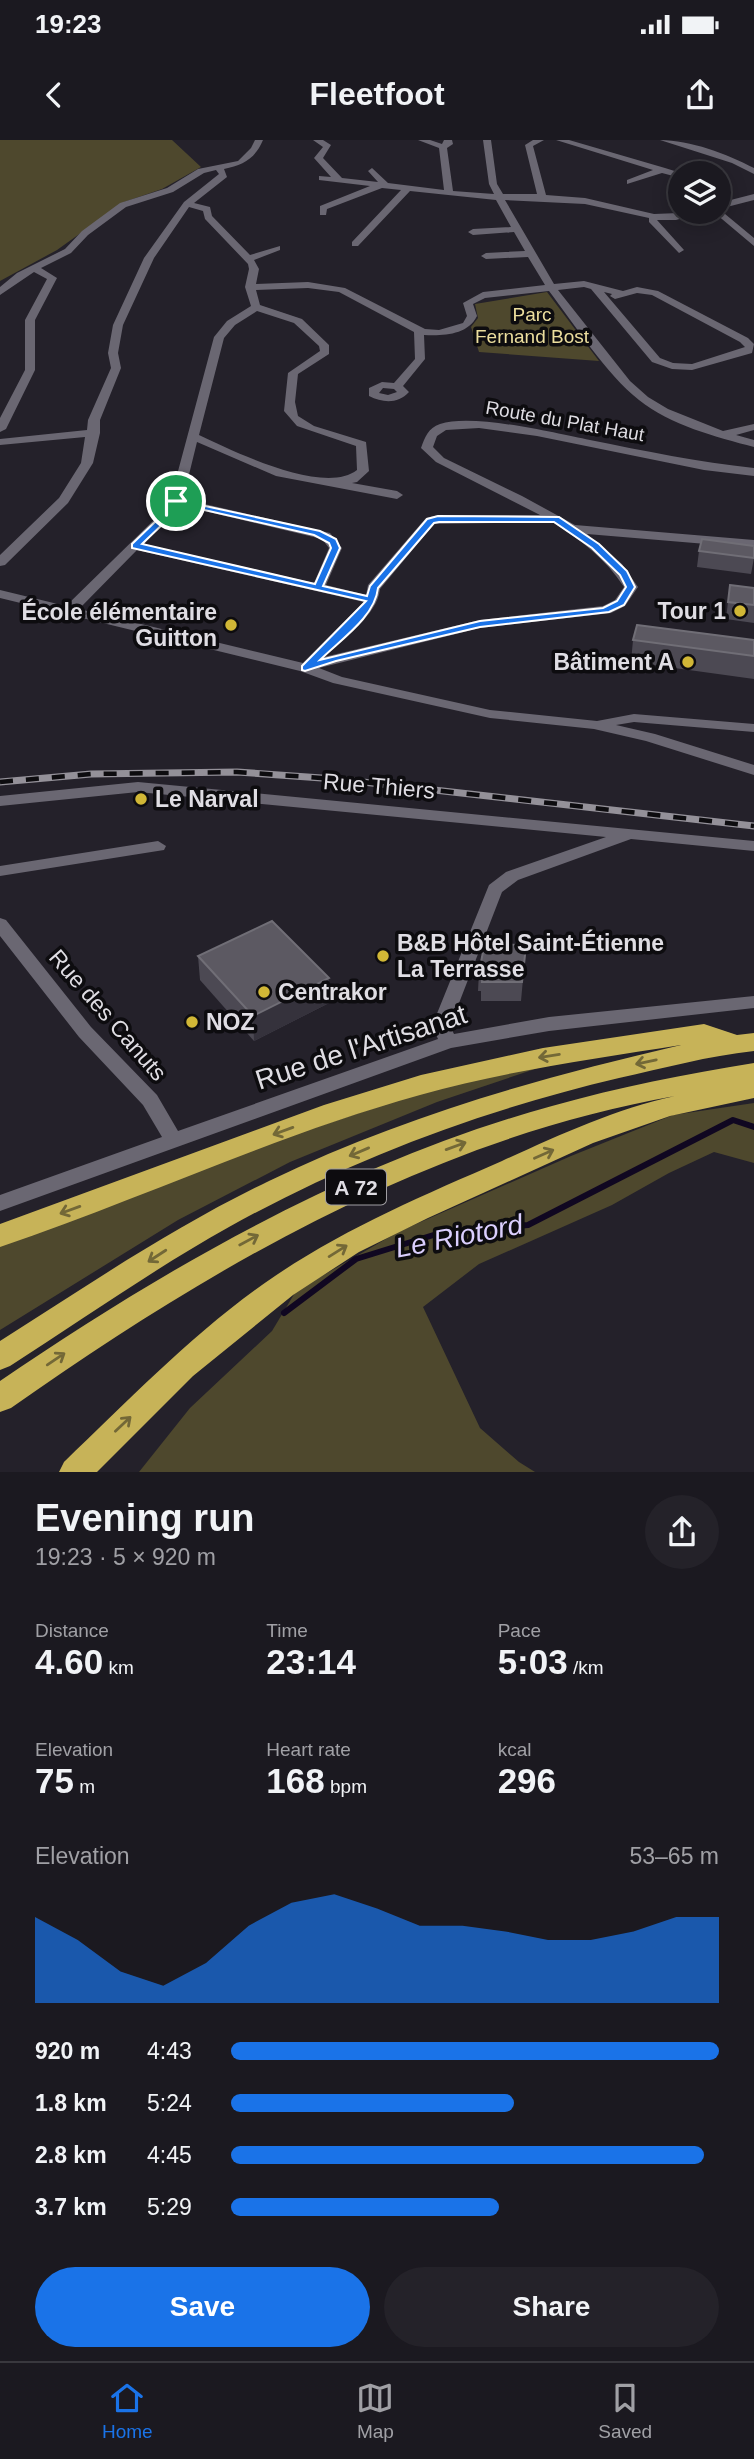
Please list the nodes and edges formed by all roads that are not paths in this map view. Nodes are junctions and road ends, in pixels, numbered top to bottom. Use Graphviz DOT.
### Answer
graph roads {
  1 [pos="259,140"];
  2 [pos="317,140"];
  3 [pos="422,140"];
  4 [pos="488,140"];
  5 [pos="540,140"];
  6 [pos="560,140"];
  7 [pos="664,140"];
  8 [pos="446,144"];
  9 [pos="219,168"];
  10 [pos="372,170"];
  11 [pos="662,170"];
  12 [pos="754,171"];
  13 [pos="668,172"];
  14 [pos="322,178"];
  15 [pos="340,181"];
  16 [pos="630,182"];
  17 [pos="384,184"];
  18 [pos="409,187"];
  19 [pos="450,193"];
  20 [pos="498,197"];
  21 [pos="542,197"];
  22 [pos="754,197"];
  23 [pos="187,204"];
  24 [pos="731,204"];
  25 [pos="323,213"];
  26 [pos="654,217"];
  27 [pos="668,217"];
  28 [pos="731,219"];
  29 [pos="517,229"];
  30 [pos="473,232"];
  31 [pos="754,243"];
  32 [pos="355,244"];
  33 [pos="277,248"];
  34 [pos="679,250"];
  35 [pos="531,254"];
  36 [pos="486,256"];
  37 [pos="248,259"];
  38 [pos="34,268"];
  39 [pos="550,286"];
  40 [pos="250,287"];
  41 [pos="595,287"];
  42 [pos="0,292"];
  43 [pos="624,294"];
  44 [pos="605,299"];
  45 [pos="256,307"];
  46 [pos="419,331"];
  47 [pos="397,386"];
  48 [pos="754,427"];
  49 [pos="0,429"];
  50 [pos="94,433"];
  51 [pos="723,435"];
  52 [pos="193,436"];
  53 [pos="0,442"];
  54 [pos="754,444"];
  55 [pos="754,472"];
  56 [pos="333,484"];
  57 [pos="397,495"];
  58 [pos="176,501"];
  59 [pos="556,519"];
  60 [pos="573,529"];
  61 [pos="754,544"];
  62 [pos="135,546"];
  63 [pos="0,562"];
  64 [pos="318,588"];
  65 [pos="0,594"];
  66 [pos="19,599"];
  67 [pos="372,600"];
  68 [pos="0,610"];
  69 [pos="69,611"];
  70 [pos="305,668"];
  71 [pos="594,724"];
  72 [pos="754,728"];
  73 [pos="754,770"];
  74 [pos="0,800"];
  75 [pos="632,834"];
  76 [pos="158,846"];
  77 [pos="754,846"];
  78 [pos="0,871"];
  79 [pos="0,924"];
  80 [pos="754,1002"];
  81 [pos="449,1042"];
  82 [pos="745,1042"];
  83 [pos="754,1072"];
  84 [pos="754,1088"];
  85 [pos="174,1140"];
  86 [pos="0,1203"];
  87 [pos="0,1236"];
  88 [pos="0,1357"];
  89 [pos="0,1398"];
  90 [pos="75,1472"];
  1 -- 9 [label="street"];
  2 -- 15 [label="street"];
  3 -- 8 [label="street"];
  4 -- 20 [label="street"];
  5 -- 21 [label="street"];
  6 -- 11 [label="street"];
  7 -- 12 [label="street"];
  8 -- 19 [label="street"];
  9 -- 23 [label="street"];
  9 -- 38 [label="street"];
  10 -- 17 [label="street"];
  11 -- 13 [label="street"];
  11 -- 16 [label="street"];
  14 -- 15 [label="street"];
  15 -- 17 [label="street"];
  17 -- 18 [label="street"];
  17 -- 25 [label="street"];
  18 -- 19 [label="street"];
  18 -- 32 [label="street"];
  19 -- 20 [label="street"];
  20 -- 21 [label="street"];
  20 -- 29 [label="street"];
  21 -- 26 [label="street"];
  22 -- 24 [label="street"];
  23 -- 37 [label="street"];
  23 -- 50 [label="street"];
  26 -- 27 [label="street"];
  26 -- 34 [label="street"];
  28 -- 31 [label="street"];
  29 -- 30 [label="street"];
  29 -- 35 [label="street"];
  33 -- 37 [label="street"];
  35 -- 36 [label="street"];
  35 -- 39 [label="street"];
  37 -- 40 [label="street"];
  38 -- 42 [label="street"];
  38 -- 49 [label="street"];
  39 -- 41 [label="street"];
  39 -- 46 [label="street"];
  39 -- 51 [label="street"];
  40 -- 45 [label="street"];
  40 -- 46 [label="street"];
  41 -- 43 [label="street"];
  41 -- 44 [label="street"];
  43 -- 44 [label="street"];
  43 -- 44 [label="street"];
  45 -- 52 [label="street"];
  45 -- 56 [label="street"];
  46 -- 47 [label="street"];
  48 -- 51 [label="street"];
  50 -- 53 [label="street"];
  50 -- 63 [label="street"];
  51 -- 54 [label="street"];
  52 -- 56 [label="street"];
  52 -- 58 [label="street"];
  55 -- 59 [label="street, Route du Plat Haut"];
  56 -- 57 [label="street"];
  58 -- 62 [label="street"];
  58 -- 64 [label="street"];
  59 -- 60 [label="street, Route du Plat Haut"];
  59 -- 67 [label="street"];
  60 -- 61 [label="street"];
  60 -- 70 [label="street, Route du Plat Haut"];
  62 -- 64 [label="street"];
  62 -- 69 [label="street"];
  64 -- 67 [label="street"];
  65 -- 66 [label="street"];
  66 -- 68 [label="street"];
  66 -- 69 [label="street"];
  67 -- 70 [label="street"];
  69 -- 70 [label="street"];
  70 -- 71 [label="street"];
  71 -- 72 [label="street"];
  71 -- 73 [label="street"];
  74 -- 75 [label="street, Rue Thiers"];
  75 -- 77 [label="street, Rue Thiers"];
  75 -- 81 [label="street"];
  76 -- 78 [label="street"];
  79 -- 85 [label="street, Rue des Canuts"];
  80 -- 81 [label="street, Rue de l'Artisanat"];
  81 -- 85 [label="street, Rue de l'Artisanat"];
  82 -- 87 [label="highway, one-way"];
  82 -- 88 [label="highway, A 72, one-way"];
  89 -- 83 [label="highway, A 72, one-way"];
  90 -- 84 [label="highway, one-way"];
  85 -- 86 [label="street, Rue de l'Artisanat"];
}
